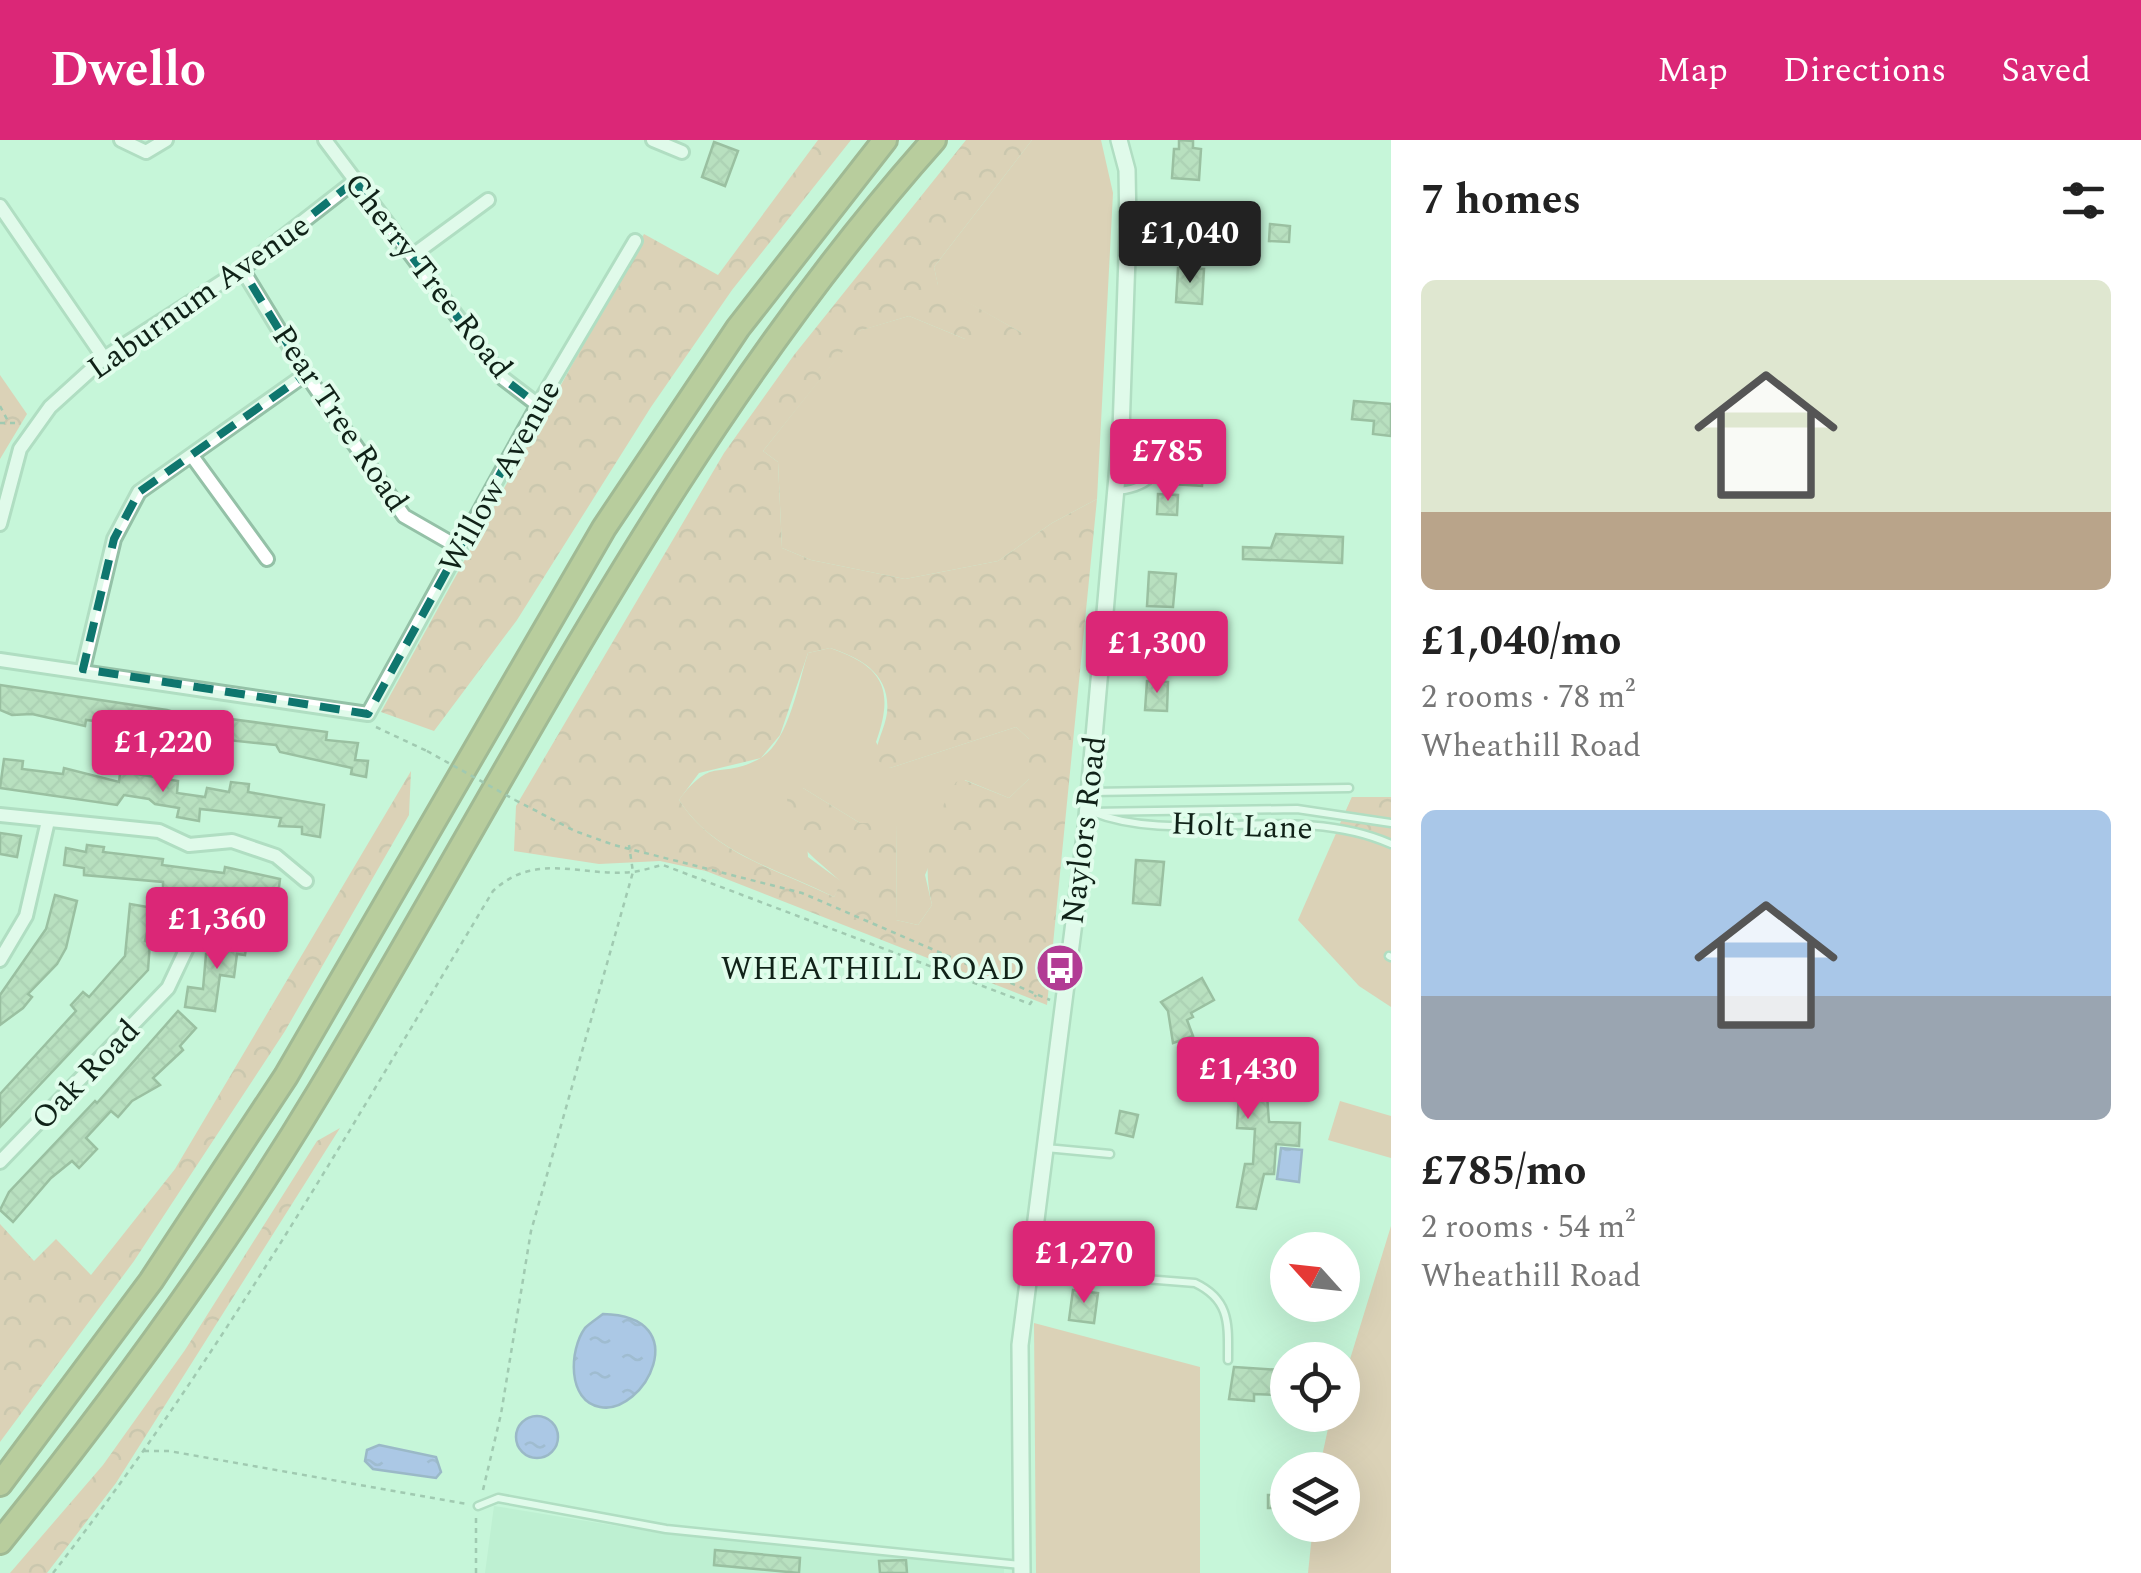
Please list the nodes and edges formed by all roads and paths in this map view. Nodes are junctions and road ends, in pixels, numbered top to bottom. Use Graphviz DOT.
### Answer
graph roads {
  1 [pos="120,140"];
  2 [pos="166,140"];
  3 [pos="325,140"];
  4 [pos="653,140"];
  5 [pos="886,140"];
  6 [pos="934,140"];
  7 [pos="1119,140"];
  8 [pos="682,152"];
  9 [pos="355,182"];
  10 [pos="488,200"];
  11 [pos="0,206"];
  12 [pos="635,241"];
  13 [pos="413,255"];
  14 [pos="242,269"];
  15 [pos="104,358"];
  16 [pos="306,374"];
  17 [pos="538,405"];
  18 [pos="0,406"];
  19 [pos="0,423"];
  20 [pos="9,423"];
  21 [pos="36,423"];
  22 [pos="1121,431"];
  23 [pos="192,456"];
  24 [pos="1115,492"];
  25 [pos="0,524"];
  26 [pos="458,547"];
  27 [pos="266,560"];
  28 [pos="0,660"];
  29 [pos="83,669"];
  30 [pos="375,727"];
  31 [pos="1349,788"];
  32 [pos="1089,792"];
  33 [pos="1089,812"];
  34 [pos="0,815"];
  35 [pos="48,821"];
  36 [pos="1391,823"];
  37 [pos="1391,844"];
  38 [pos="628,845"];
  39 [pos="632,872"];
  40 [pos="306,881"];
  41 [pos="195,931"];
  42 [pos="0,960"];
  43 [pos="1036,995"];
  44 [pos="1060,1004"];
  45 [pos="1045,1148"];
  46 [pos="1110,1154"];
  47 [pos="0,1162"];
  48 [pos="1033,1270"];
  49 [pos="1228,1360"];
  50 [pos="144,1452"];
  51 [pos="0,1484"];
  52 [pos="478,1506"];
  53 [pos="0,1542"];
  54 [pos="1022,1569"];
  55 [pos="53,1573"];
  56 [pos="476,1573"];
  1 -- 2 [label="street"];
  3 -- 9 [label="street, Cherry Tree Road"];
  4 -- 8 [label="street"];
  5 -- 51 [label="highway"];
  6 -- 53 [label="highway"];
  7 -- 22 [label="street"];
  9 -- 13 [label="street, Cherry Tree Road"];
  9 -- 14 [label="street, Laburnum Avenue"];
  10 -- 13 [label="street"];
  11 -- 15 [label="street"];
  12 -- 17 [label="street, Willow Avenue"];
  13 -- 17 [label="street, Cherry Tree Road"];
  14 -- 15 [label="street, Laburnum Avenue"];
  14 -- 16 [label="street, Pear Tree Road"];
  15 -- 21 [label="street, Laburnum Avenue"];
  16 -- 23 [label="street"];
  16 -- 26 [label="street, Pear Tree Road"];
  17 -- 26 [label="street, Willow Avenue"];
  18 -- 20 [label="path"];
  19 -- 20 [label="path"];
  20 -- 21 [label="path"];
  21 -- 25 [label="street, Laburnum Avenue"];
  22 -- 24 [label="street"];
  22 -- 24 [label="lane"];
  23 -- 27 [label="street"];
  23 -- 29 [label="street"];
  24 -- 32 [label="street, Naylors Road"];
  26 -- 29 [label="street, Willow Avenue"];
  28 -- 29 [label="street"];
  30 -- 38 [label="path, bridge"];
  31 -- 32 [label="lane"];
  32 -- 33 [label="street, Naylors Road"];
  33 -- 36 [label="lane, Holt Lane"];
  33 -- 37 [label="lane, Holt Lane"];
  33 -- 44 [label="street, Naylors Road"];
  34 -- 35 [label="street"];
  35 -- 40 [label="street"];
  35 -- 42 [label="street"];
  38 -- 39 [label="path"];
  38 -- 43 [label="path"];
  39 -- 43 [label="path"];
  39 -- 50 [label="path"];
  39 -- 52 [label="path"];
  41 -- 47 [label="street, Oak Road"];
  43 -- 44 [label="path"];
  44 -- 45 [label="street, Naylors Road"];
  45 -- 46 [label="lane"];
  45 -- 48 [label="street, Naylors Road"];
  48 -- 49 [label="lane"];
  48 -- 54 [label="street, Naylors Road"];
  50 -- 52 [label="path"];
  50 -- 55 [label="path"];
  52 -- 54 [label="lane"];
  52 -- 56 [label="path"];
}
